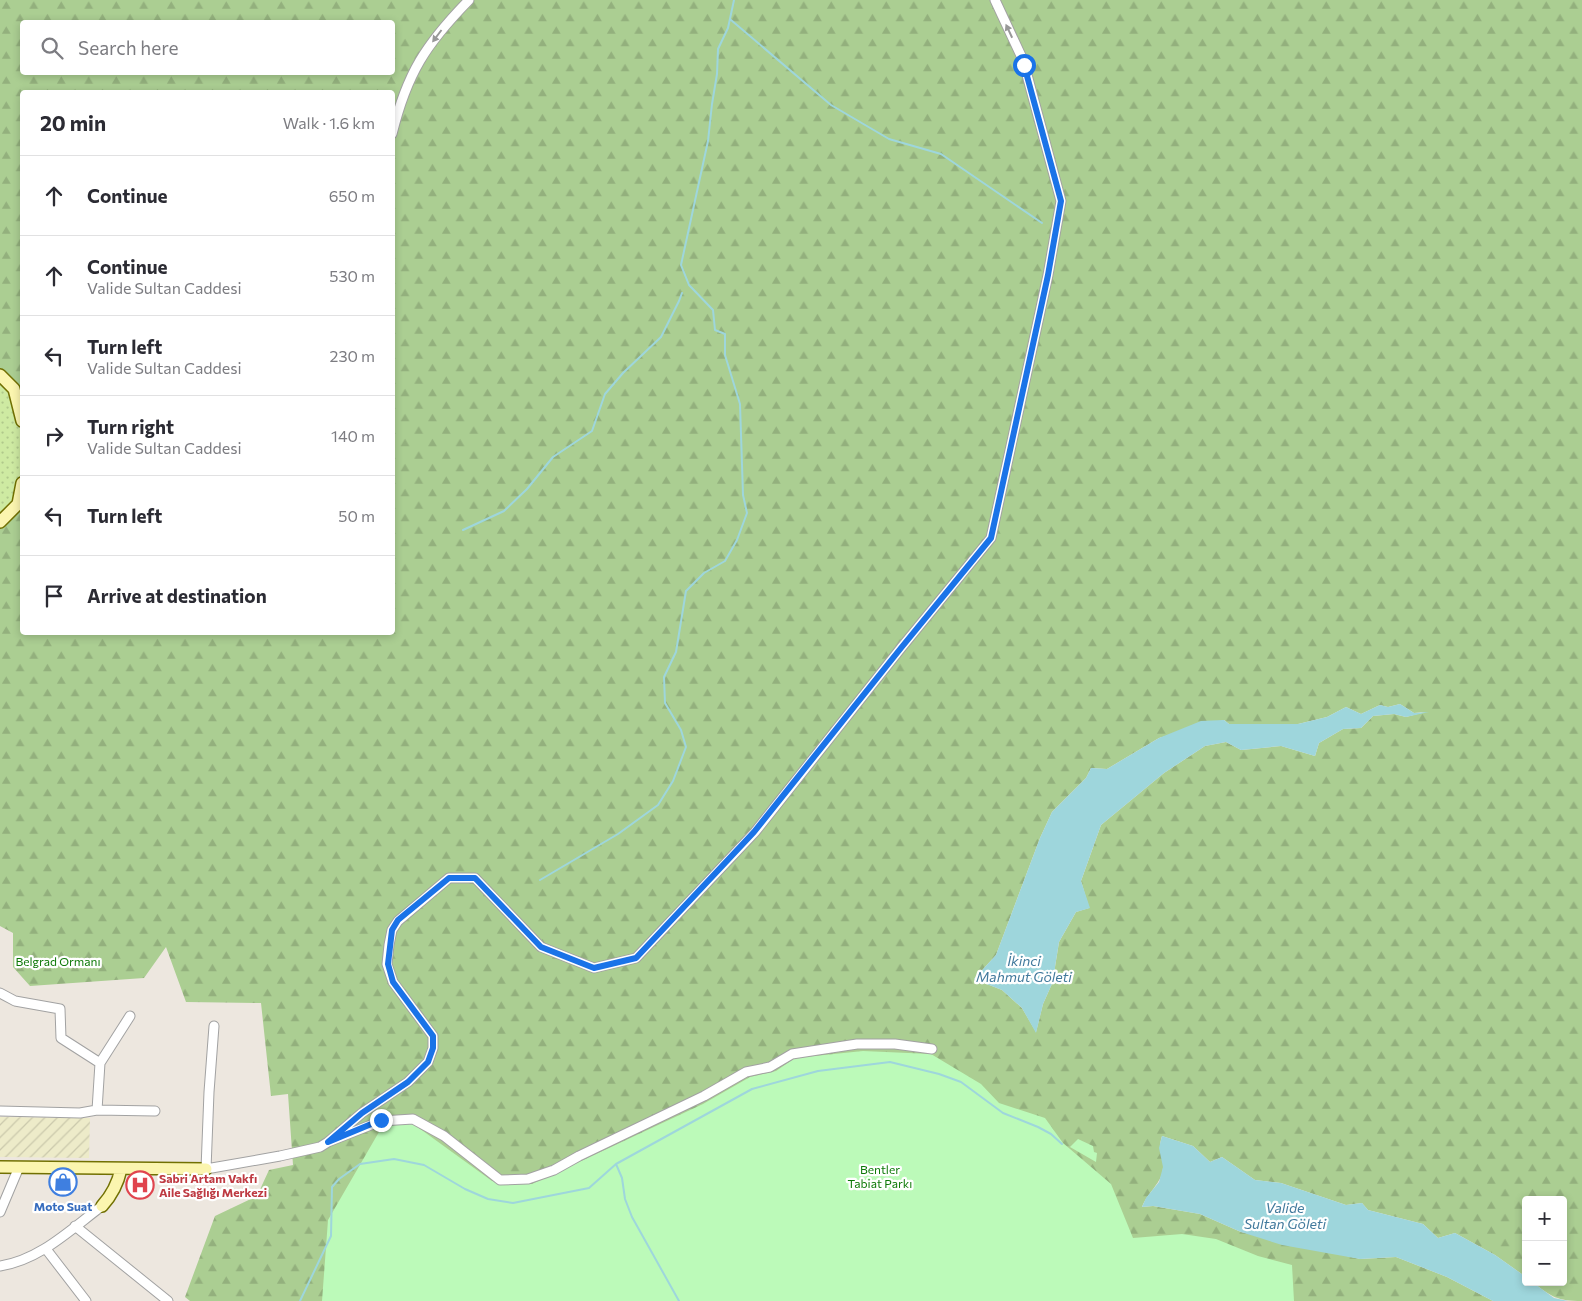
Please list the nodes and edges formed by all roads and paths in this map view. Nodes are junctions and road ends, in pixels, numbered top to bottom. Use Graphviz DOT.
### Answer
graph roads {
  1 [pos="469,0"];
  2 [pos="995,0"];
  3 [pos="395,122"];
  4 [pos="0,375"];
  5 [pos="20,413"];
  6 [pos="20,494"];
  7 [pos="0,522"];
  8 [pos="0,993"];
  9 [pos="130,1016"];
  10 [pos="214,1026"];
  11 [pos="932,1049"];
  12 [pos="100,1063"];
  13 [pos="97,1110"];
  14 [pos="0,1111"];
  15 [pos="155,1111"];
  16 [pos="328,1142"];
  17 [pos="0,1167"];
  18 [pos="19,1167"];
  19 [pos="121,1169"];
  20 [pos="206,1169"];
  21 [pos="102,1206"];
  22 [pos="0,1212"];
  23 [pos="74,1226"];
  24 [pos="46,1249"];
  25 [pos="0,1266"];
  26 [pos="86,1301"];
  27 [pos="168,1301"];
  1 -- 3 [label="street, one-way"];
  16 -- 2 [label="street, one-way"];
  4 -- 5 [label="street"];
  6 -- 7 [label="street"];
  8 -- 12 [label="street"];
  9 -- 12 [label="street"];
  10 -- 20 [label="street"];
  11 -- 16 [label="street"];
  12 -- 13 [label="street"];
  13 -- 14 [label="street"];
  13 -- 15 [label="street"];
  16 -- 20 [label="street"];
  17 -- 18 [label="street"];
  18 -- 19 [label="street"];
  18 -- 22 [label="street"];
  19 -- 20 [label="street"];
  19 -- 21 [label="street"];
  21 -- 23 [label="street"];
  23 -- 24 [label="street"];
  23 -- 27 [label="street"];
  24 -- 25 [label="street"];
  24 -- 26 [label="street"];
}
